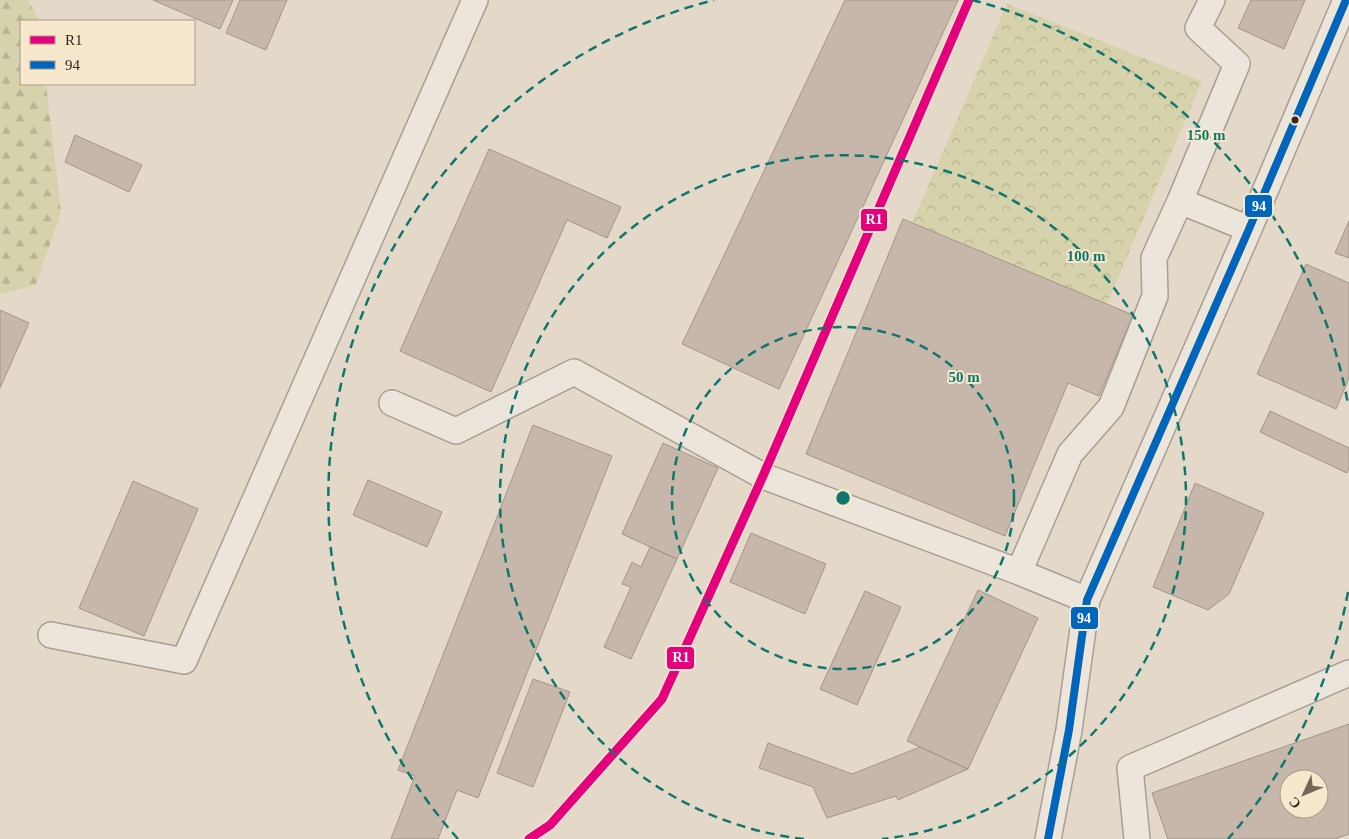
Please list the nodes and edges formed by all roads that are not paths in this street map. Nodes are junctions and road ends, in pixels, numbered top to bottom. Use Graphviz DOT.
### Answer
graph roads {
  1 [pos="475,0"];
  2 [pos="1212,0"];
  3 [pos="1346,0"];
  4 [pos="1180,201"];
  5 [pos="1249,229"];
  6 [pos="392,403"];
  7 [pos="1019,572"];
  8 [pos="1087,600"];
  9 [pos="51,635"];
  10 [pos="1349,673"];
  11 [pos="1048,839"];
  12 [pos="1137,839"];
  1 -- 9 [label="street"];
  2 -- 4 [label="street"];
  3 -- 5 [label="street"];
  4 -- 5 [label="street"];
  4 -- 7 [label="street"];
  5 -- 8 [label="street"];
  6 -- 7 [label="street"];
  7 -- 8 [label="street"];
  8 -- 11 [label="street"];
  10 -- 12 [label="street"];
}
